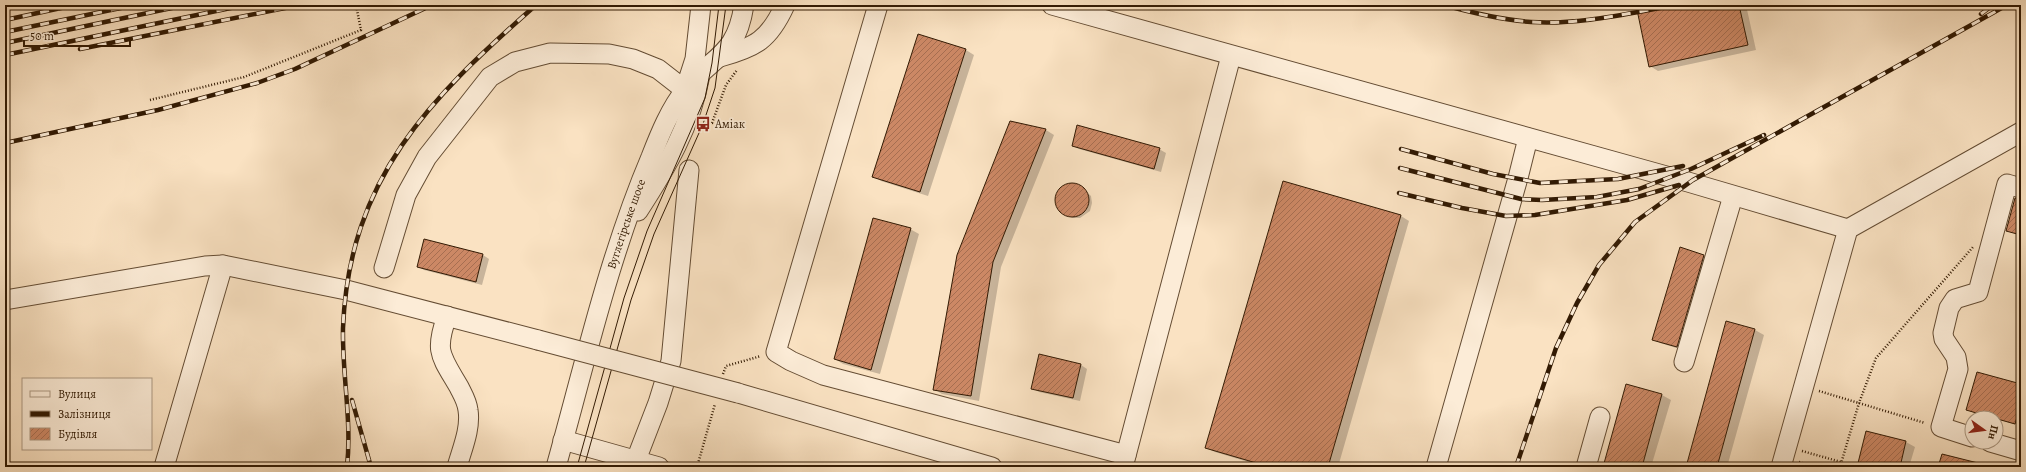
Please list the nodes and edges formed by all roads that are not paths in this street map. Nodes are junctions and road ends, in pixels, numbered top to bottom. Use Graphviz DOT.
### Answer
graph roads {
  1 [pos="701,5"];
  2 [pos="744,5"];
  3 [pos="784,5"];
  4 [pos="878,5"];
  5 [pos="1052,5"];
  6 [pos="720,56"];
  7 [pos="1231,56"];
  8 [pos="700,73"];
  9 [pos="685,90"];
  10 [pos="2021,132"];
  11 [pos="1528,138"];
  12 [pos="689,170"];
  13 [pos="2021,188"];
  14 [pos="1733,196"];
  15 [pos="624,229"];
  16 [pos="1848,229"];
  17 [pos="223,265"];
  18 [pos="384,268"];
  19 [pos="5,300"];
  20 [pos="447,316"];
  21 [pos="1684,362"];
  22 [pos="1600,417"];
  23 [pos="1964,434"];
  24 [pos="563,440"];
  25 [pos="2004,446"];
  26 [pos="924,447"];
  27 [pos="2021,451"];
  28 [pos="602,459"];
  29 [pos="636,460"];
  30 [pos="1125,461"];
  31 [pos="164,467"];
  32 [pos="457,467"];
  33 [pos="556,467"];
  34 [pos="659,467"];
  35 [pos="954,467"];
  36 [pos="992,467"];
  37 [pos="1436,467"];
  38 [pos="1586,467"];
  39 [pos="1781,467"];
  1 -- 9 [label="street"];
  2 -- 6 [label="street, Вуглегірське шосе"];
  3 -- 6 [label="street"];
  4 -- 30 [label="street"];
  5 -- 7 [label="street"];
  6 -- 8 [label="street, Вуглегірське шосе"];
  7 -- 11 [label="street"];
  7 -- 30 [label="street"];
  8 -- 9 [label="street, Вуглегірське шосе"];
  8 -- 15 [label="street"];
  9 -- 15 [label="street, Вуглегірське шосе"];
  9 -- 18 [label="street"];
  10 -- 16 [label="street"];
  11 -- 14 [label="street"];
  11 -- 37 [label="street"];
  12 -- 29 [label="street"];
  13 -- 23 [label="street"];
  14 -- 16 [label="street"];
  14 -- 21 [label="street"];
  15 -- 24 [label="street, Вуглегірське шосе"];
  16 -- 39 [label="street"];
  17 -- 19 [label="street"];
  17 -- 20 [label="street"];
  17 -- 31 [label="street"];
  20 -- 26 [label="street, bridge"];
  20 -- 32 [label="street"];
  22 -- 38 [label="street"];
  24 -- 28 [label="street"];
  24 -- 33 [label="street, Вуглегірське шосе"];
  25 -- 27 [label="street"];
  26 -- 35 [label="street"];
  26 -- 36 [label="street"];
  28 -- 29 [label="street"];
  29 -- 34 [label="street"];
}
